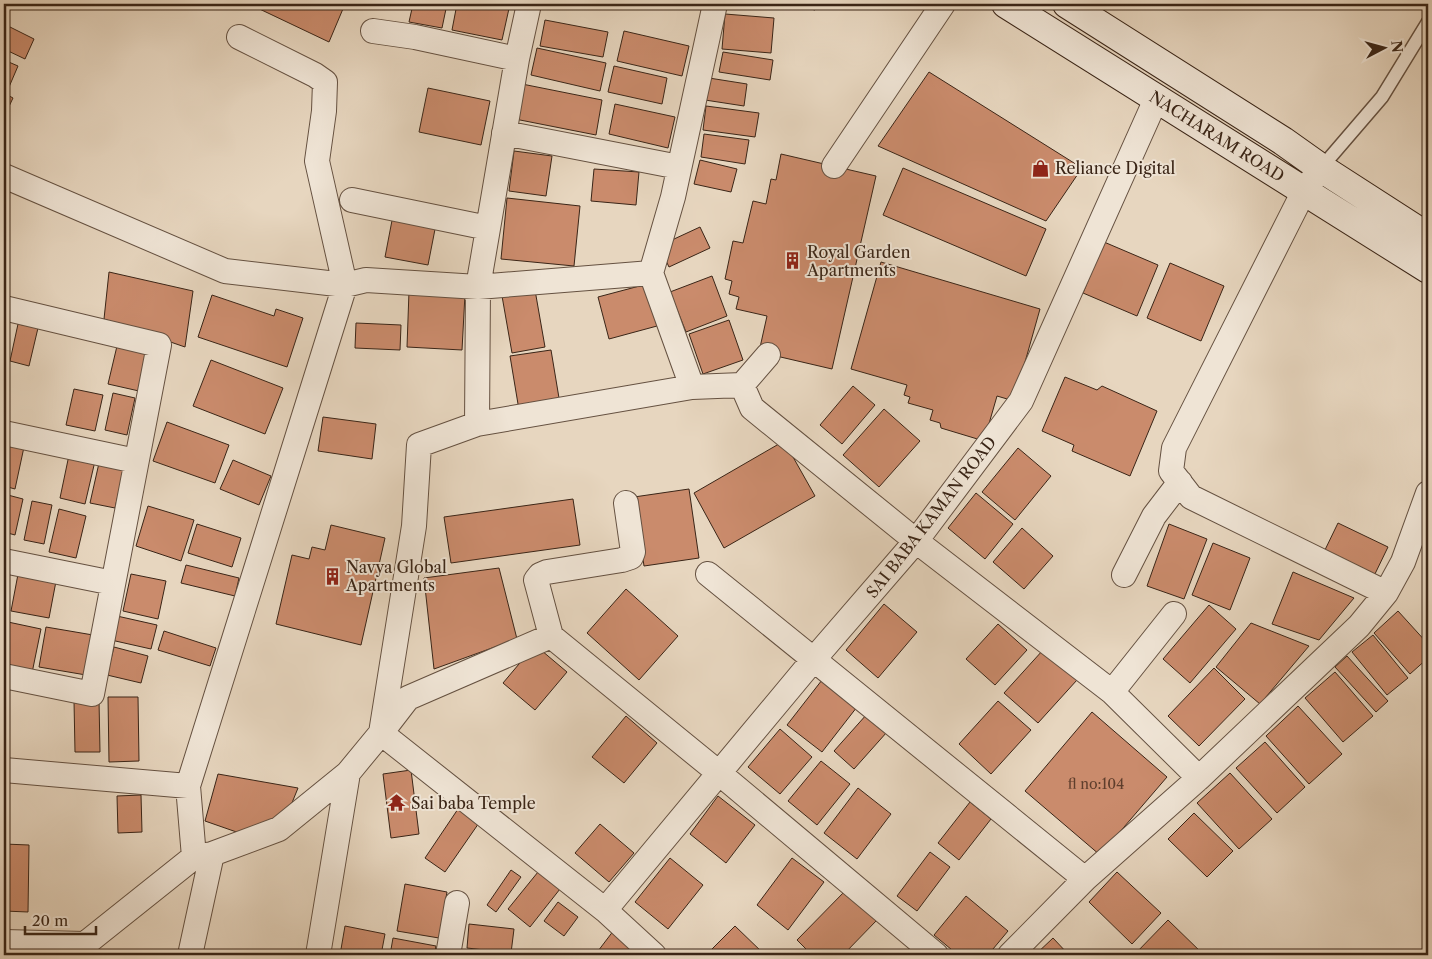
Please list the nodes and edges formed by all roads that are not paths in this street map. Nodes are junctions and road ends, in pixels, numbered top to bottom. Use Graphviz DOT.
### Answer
graph roads {
  1 [pos="529,4"];
  2 [pos="715,4"];
  3 [pos="942,4"];
  4 [pos="1006,4"];
  5 [pos="1066,4"];
  6 [pos="1428,22"];
  7 [pos="373,32"];
  8 [pos="239,37"];
  9 [pos="517,59"];
  10 [pos="1157,97"];
  11 [pos="504,133"];
  12 [pos="834,166"];
  13 [pos="679,167"];
  14 [pos="1321,168"];
  15 [pos="4,176"];
  16 [pos="1304,191"];
  17 [pos="352,200"];
  18 [pos="488,228"];
  19 [pos="1428,237"];
  20 [pos="1428,269"];
  21 [pos="651,273"];
  22 [pos="345,285"];
  23 [pos="478,287"];
  24 [pos="4,308"];
  25 [pos="768,355"];
  26 [pos="742,385"];
  27 [pos="692,387"];
  28 [pos="477,424"];
  29 [pos="4,433"];
  30 [pos="136,461"];
  31 [pos="1180,482"];
  32 [pos="1428,493"];
  33 [pos="626,503"];
  34 [pos="916,541"];
  35 [pos="4,561"];
  36 [pos="708,574"];
  37 [pos="1124,575"];
  38 [pos="113,583"];
  39 [pos="1386,594"];
  40 [pos="1174,614"];
  41 [pos="551,636"];
  42 [pos="814,659"];
  43 [pos="4,676"];
  44 [pos="1112,692"];
  45 [pos="381,733"];
  46 [pos="4,770"];
  47 [pos="719,772"];
  48 [pos="348,773"];
  49 [pos="1199,778"];
  50 [pos="188,786"];
  51 [pos="203,855"];
  52 [pos="1085,879"];
  53 [pos="457,902"];
  54 [pos="604,910"];
  55 [pos="4,942"];
  56 [pos="190,955"];
  57 [pos="318,955"];
  58 [pos="448,955"];
  59 [pos="654,955"];
  60 [pos="936,955"];
  61 [pos="1010,955"];
  1 -- 9 [label="street"];
  2 -- 13 [label="street"];
  3 -- 12 [label="street"];
  4 -- 10 [label="main road, NACHARAM ROAD"];
  5 -- 14 [label="main road, NACHARAM ROAD"];
  6 -- 14 [label="lane"];
  7 -- 9 [label="street"];
  8 -- 22 [label="street"];
  9 -- 11 [label="street"];
  10 -- 16 [label="main road, NACHARAM ROAD"];
  10 -- 34 [label="street, SAI BABA KAMAN ROAD"];
  11 -- 13 [label="street"];
  11 -- 18 [label="street"];
  13 -- 21 [label="street"];
  14 -- 16 [label="street"];
  14 -- 19 [label="main road, NACHARAM ROAD"];
  15 -- 22 [label="street"];
  16 -- 20 [label="main road, NACHARAM ROAD"];
  16 -- 31 [label="street"];
  17 -- 18 [label="street"];
  18 -- 23 [label="street"];
  21 -- 23 [label="street"];
  21 -- 27 [label="street"];
  22 -- 23 [label="street"];
  22 -- 50 [label="street"];
  23 -- 28 [label="street"];
  24 -- 30 [label="street"];
  25 -- 26 [label="street"];
  26 -- 27 [label="street"];
  26 -- 34 [label="street"];
  27 -- 28 [label="street"];
  28 -- 45 [label="street"];
  29 -- 30 [label="street"];
  30 -- 38 [label="street"];
  31 -- 37 [label="street"];
  31 -- 39 [label="street"];
  32 -- 39 [label="street"];
  33 -- 41 [label="street"];
  34 -- 42 [label="street, SAI BABA KAMAN ROAD"];
  34 -- 44 [label="street"];
  35 -- 38 [label="street"];
  36 -- 42 [label="street"];
  38 -- 43 [label="street"];
  39 -- 49 [label="street"];
  40 -- 44 [label="street"];
  41 -- 45 [label="street"];
  41 -- 47 [label="street"];
  42 -- 47 [label="street, SAI BABA KAMAN ROAD"];
  42 -- 52 [label="street"];
  44 -- 49 [label="street"];
  45 -- 48 [label="street"];
  45 -- 54 [label="street"];
  46 -- 50 [label="street"];
  47 -- 54 [label="street, SAI BABA KAMAN ROAD"];
  47 -- 60 [label="street"];
  48 -- 51 [label="street"];
  48 -- 57 [label="street"];
  49 -- 52 [label="street"];
  50 -- 51 [label="street"];
  51 -- 55 [label="street"];
  51 -- 56 [label="street"];
  52 -- 61 [label="street"];
  53 -- 58 [label="street"];
  54 -- 59 [label="street"];
}
